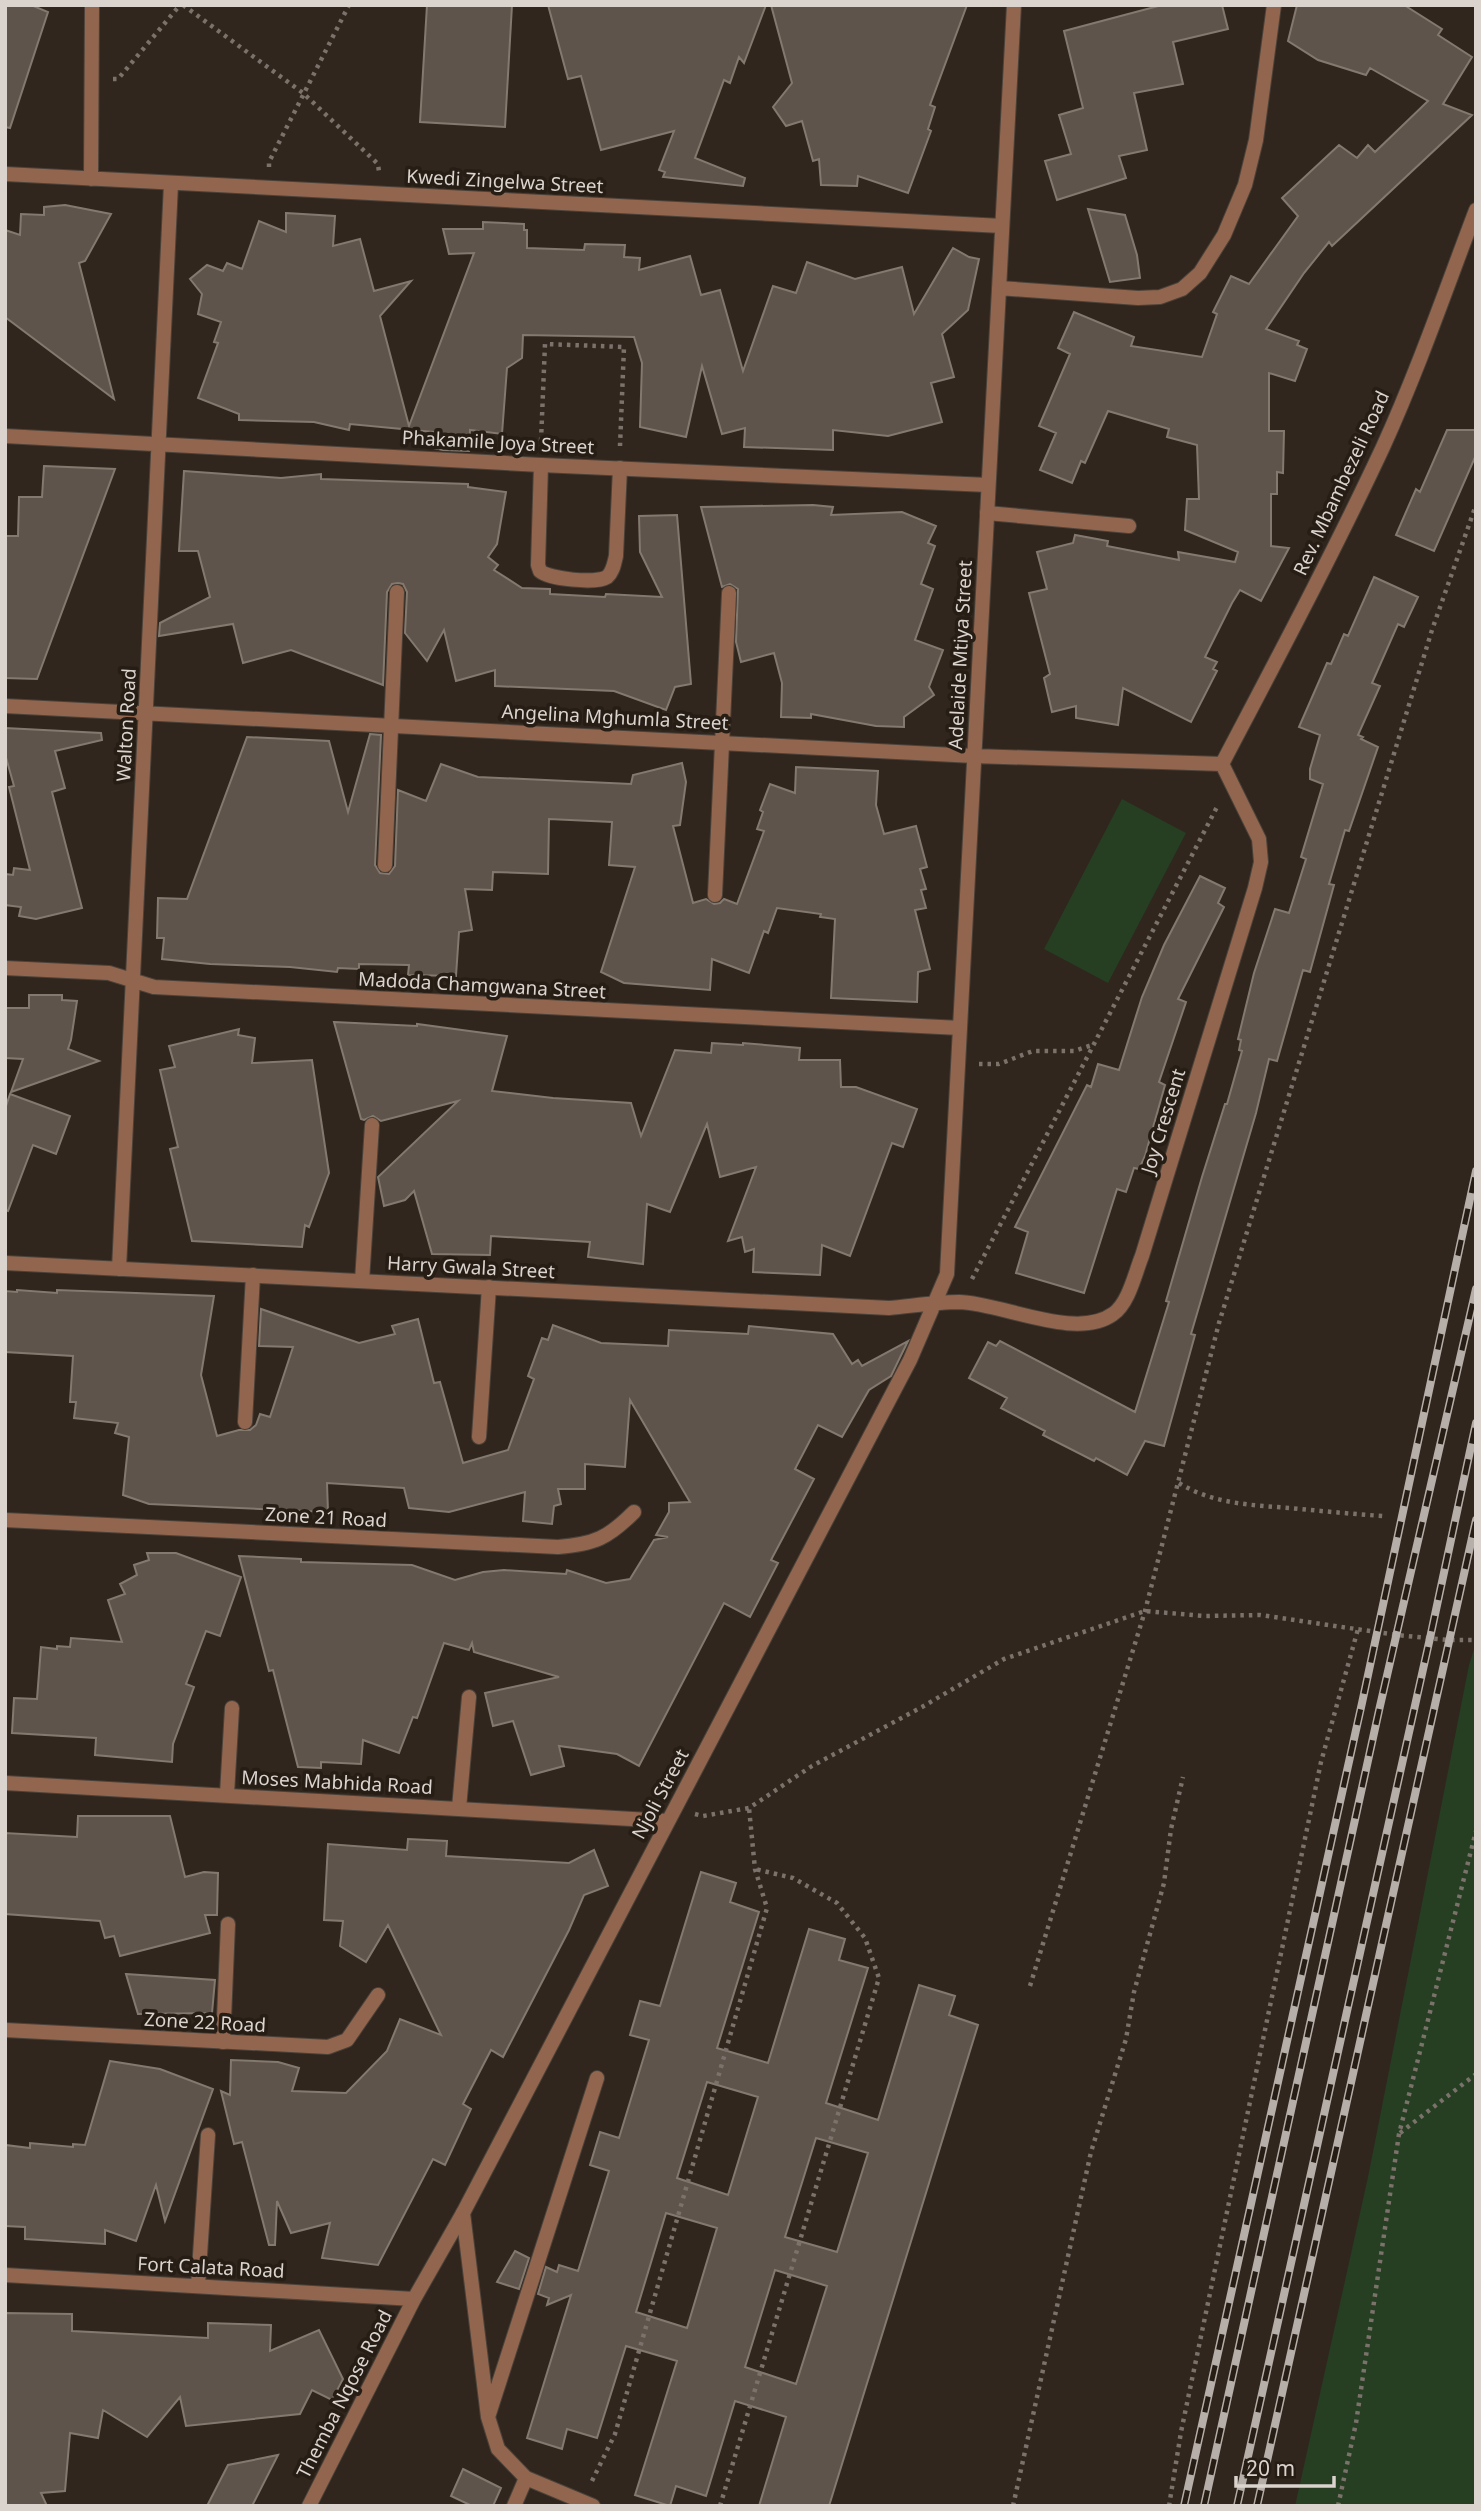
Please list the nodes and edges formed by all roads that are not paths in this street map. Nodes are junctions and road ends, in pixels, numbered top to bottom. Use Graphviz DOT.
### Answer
graph roads {
  1 [pos="92,5"];
  2 [pos="1014,5"];
  3 [pos="1275,5"];
  4 [pos="5,174"];
  5 [pos="91,179"];
  6 [pos="171,184"];
  7 [pos="1476,210"];
  8 [pos="1002,226"];
  9 [pos="999,288"];
  10 [pos="5,436"];
  11 [pos="159,444"];
  12 [pos="541,465"];
  13 [pos="620,467"];
  14 [pos="988,485"];
  15 [pos="987,513"];
  16 [pos="1129,526"];
  17 [pos="397,592"];
  18 [pos="729,593"];
  19 [pos="5,706"];
  20 [pos="146,713"];
  21 [pos="392,725"];
  22 [pos="721,741"];
  23 [pos="974,756"];
  24 [pos="1222,764"];
  25 [pos="385,865"];
  26 [pos="715,895"];
  27 [pos="5,968"];
  28 [pos="133,981"];
  29 [pos="960,1028"];
  30 [pos="372,1125"];
  31 [pos="5,1264"];
  32 [pos="119,1269"];
  33 [pos="253,1275"];
  34 [pos="362,1281"];
  35 [pos="489,1287"];
  36 [pos="934,1304"];
  37 [pos="245,1422"];
  38 [pos="479,1437"];
  39 [pos="634,1512"];
  40 [pos="5,1520"];
  41 [pos="469,1697"];
  42 [pos="232,1708"];
  43 [pos="5,1783"];
  44 [pos="227,1794"];
  45 [pos="459,1808"];
  46 [pos="671,1814"];
  47 [pos="228,1924"];
  48 [pos="378,1996"];
  49 [pos="5,2030"];
  50 [pos="223,2042"];
  51 [pos="597,2078"];
  52 [pos="208,2135"];
  53 [pos="463,2213"];
  54 [pos="5,2275"];
  55 [pos="198,2285"];
  56 [pos="414,2299"];
  57 [pos="488,2417"];
  58 [pos="526,2478"];
  59 [pos="589,2504"];
  60 [pos="309,2506"];
  61 [pos="514,2506"];
  1 -- 5 [label="street"];
  2 -- 8 [label="street, Adelaide Mtiya Street"];
  3 -- 9 [label="street"];
  4 -- 5 [label="street, Kwedi Zingelwa Street"];
  5 -- 6 [label="street, Kwedi Zingelwa Street"];
  6 -- 8 [label="street, Kwedi Zingelwa Street"];
  6 -- 11 [label="street, Walton Road"];
  7 -- 24 [label="street, Rev. Mbambezeli Road"];
  8 -- 9 [label="street, Adelaide Mtiya Street"];
  9 -- 14 [label="street, Adelaide Mtiya Street"];
  10 -- 11 [label="street, Phakamile Joya Street"];
  11 -- 12 [label="street, Phakamile Joya Street"];
  11 -- 20 [label="street, Walton Road"];
  12 -- 13 [label="street, Phakamile Joya Street"];
  12 -- 13 [label="street"];
  13 -- 14 [label="street, Phakamile Joya Street"];
  14 -- 15 [label="street, Adelaide Mtiya Street"];
  15 -- 16 [label="street"];
  15 -- 23 [label="street, Adelaide Mtiya Street"];
  17 -- 21 [label="street"];
  18 -- 22 [label="street"];
  19 -- 20 [label="street, Angelina Mghumla Street"];
  20 -- 21 [label="street, Angelina Mghumla Street"];
  20 -- 28 [label="street, Walton Road"];
  21 -- 22 [label="street, Angelina Mghumla Street"];
  21 -- 25 [label="street"];
  22 -- 23 [label="street, Angelina Mghumla Street"];
  22 -- 26 [label="street"];
  23 -- 24 [label="street, Angelina Mghumla Street"];
  23 -- 29 [label="street, Adelaide Mtiya Street"];
  24 -- 36 [label="street, Joy Crescent"];
  27 -- 28 [label="street, Madoda Chamgwana Street"];
  28 -- 29 [label="street, Madoda Chamgwana Street"];
  28 -- 32 [label="street, Walton Road"];
  29 -- 36 [label="street, Adelaide Mtiya Street"];
  30 -- 34 [label="street"];
  31 -- 32 [label="street, Harry Gwala Street"];
  32 -- 33 [label="street, Harry Gwala Street"];
  33 -- 34 [label="street, Harry Gwala Street"];
  33 -- 37 [label="street"];
  34 -- 35 [label="street, Harry Gwala Street"];
  35 -- 36 [label="street, Harry Gwala Street"];
  35 -- 38 [label="street"];
  36 -- 46 [label="street, Njoli Street"];
  39 -- 40 [label="street, Zone 21 Road"];
  41 -- 45 [label="street"];
  42 -- 44 [label="street"];
  43 -- 44 [label="street, Moses Mabhida Road"];
  44 -- 45 [label="street, Moses Mabhida Road"];
  45 -- 46 [label="street, Moses Mabhida Road"];
  46 -- 53 [label="street, Njoli Street"];
  47 -- 50 [label="street"];
  48 -- 50 [label="street, Zone 22 Road"];
  49 -- 50 [label="street, Zone 22 Road"];
  51 -- 57 [label="street"];
  52 -- 55 [label="street"];
  53 -- 56 [label="street, Njoli Street"];
  53 -- 57 [label="street"];
  54 -- 55 [label="street, Fort Calata Road"];
  55 -- 56 [label="street, Fort Calata Road"];
  56 -- 60 [label="street, Themba Nqose Road"];
  57 -- 58 [label="street"];
  58 -- 59 [label="street"];
  58 -- 61 [label="street"];
}
